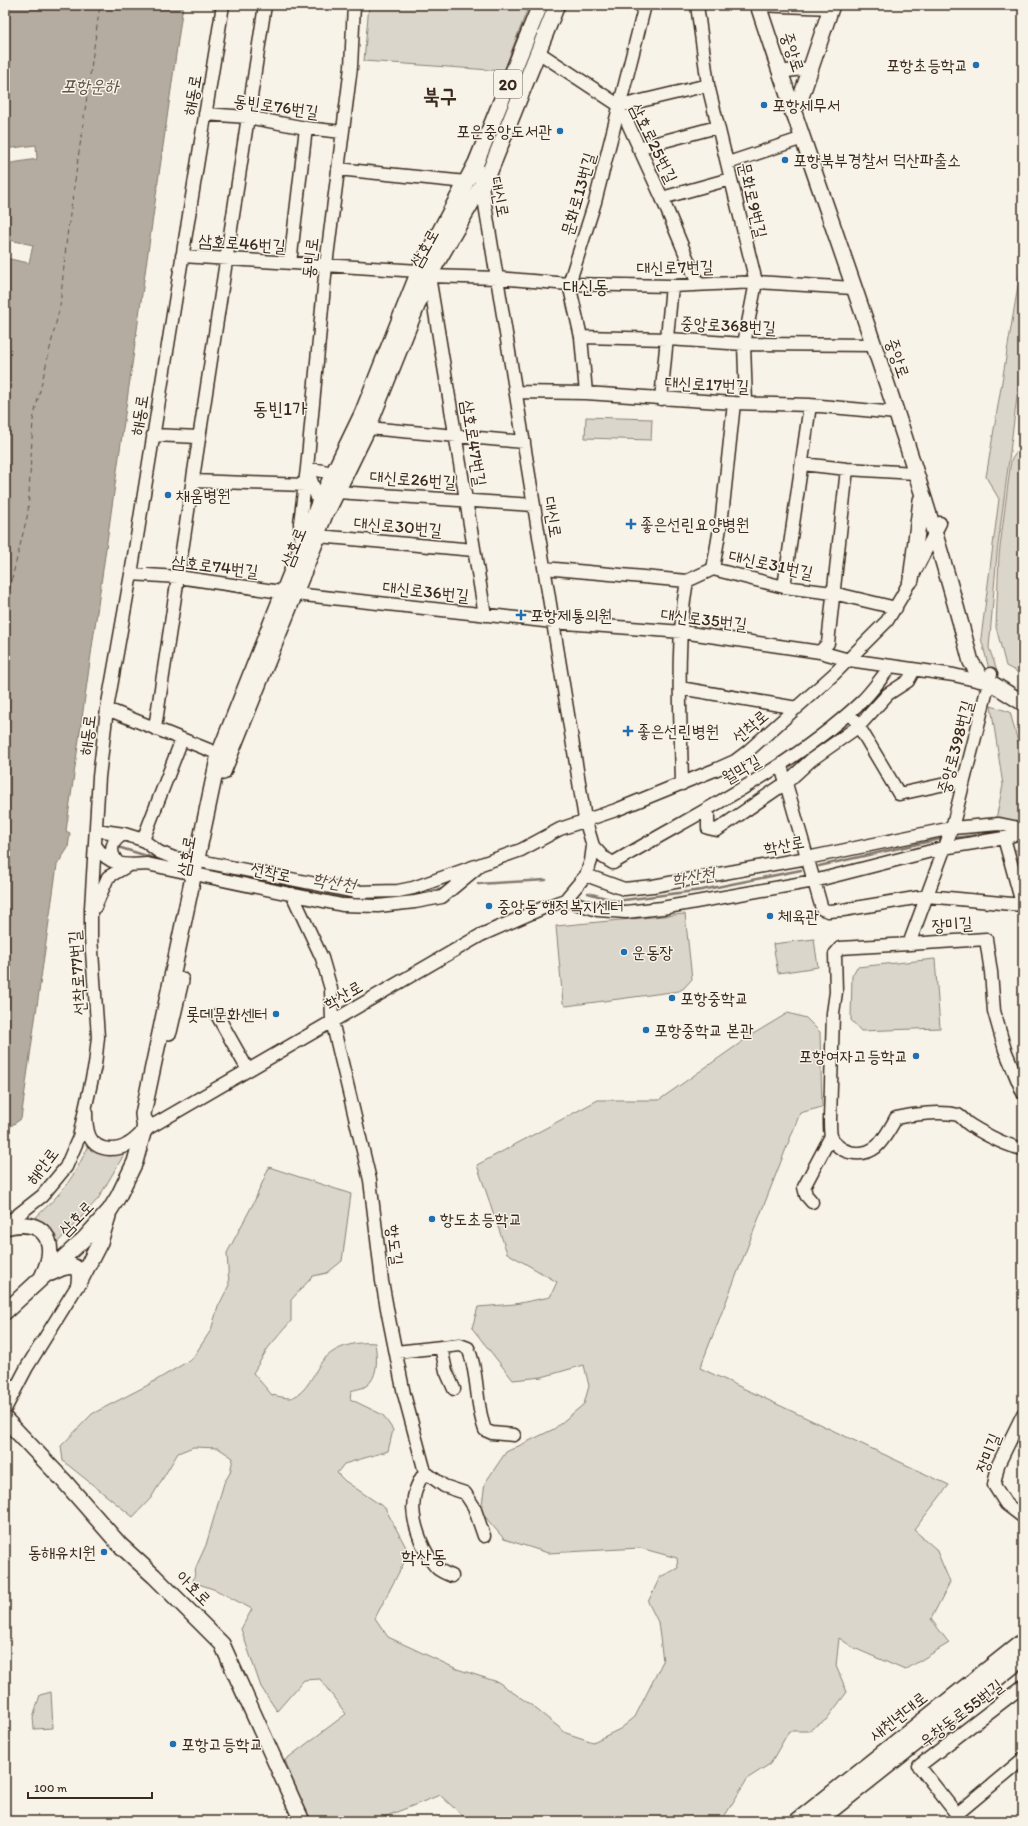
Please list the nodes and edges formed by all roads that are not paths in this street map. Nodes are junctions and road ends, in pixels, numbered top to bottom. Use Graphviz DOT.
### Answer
graph roads {
  1 [pos="223,5"];
  2 [pos="265,5"];
  3 [pos="354,5"];
  4 [pos="540,5"];
  5 [pos="557,5"];
  6 [pos="645,5"];
  7 [pos="697,5"];
  8 [pos="761,5"];
  9 [pos="831,7"];
  10 [pos="538,52"];
  11 [pos="811,68"];
  12 [pos="787,71"];
  13 [pos="708,85"];
  14 [pos="620,106"];
  15 [pos="796,107"];
  16 [pos="205,114"];
  17 [pos="247,117"];
  18 [pos="306,128"];
  19 [pos="717,128"];
  20 [pos="342,132"];
  21 [pos="803,138"];
  22 [pos="638,148"];
  23 [pos="476,163"];
  24 [pos="728,164"];
  25 [pos="338,169"];
  26 [pos="730,179"];
  27 [pos="466,182"];
  28 [pos="482,186"];
  29 [pos="662,198"];
  30 [pos="182,256"];
  31 [pos="226,259"];
  32 [pos="290,263"];
  33 [pos="326,265"];
  34 [pos="424,274"];
  35 [pos="497,278"];
  36 [pos="756,282"];
  37 [pos="569,284"];
  38 [pos="698,284"];
  39 [pos="672,286"];
  40 [pos="853,288"];
  41 [pos="581,337"];
  42 [pos="668,339"];
  43 [pos="744,344"];
  44 [pos="873,345"];
  45 [pos="516,392"];
  46 [pos="586,393"];
  47 [pos="661,399"];
  48 [pos="740,403"];
  49 [pos="810,405"];
  50 [pos="896,413"];
  51 [pos="368,428"];
  52 [pos="153,435"];
  53 [pos="455,436"];
  54 [pos="199,437"];
  55 [pos="524,442"];
  56 [pos="802,464"];
  57 [pos="307,468"];
  58 [pos="847,468"];
  59 [pos="333,473"];
  60 [pos="915,473"];
  61 [pos="193,481"];
  62 [pos="305,486"];
  63 [pos="337,492"];
  64 [pos="922,493"];
  65 [pos="466,500"];
  66 [pos="324,505"];
  67 [pos="534,505"];
  68 [pos="937,528"];
  69 [pos="318,536"];
  70 [pos="302,548"];
  71 [pos="474,550"];
  72 [pos="544,568"];
  73 [pos="713,569"];
  74 [pos="131,574"];
  75 [pos="178,577"];
  76 [pos="911,580"];
  77 [pos="687,581"];
  78 [pos="784,587"];
  79 [pos="289,593"];
  80 [pos="833,594"];
  81 [pos="896,608"];
  82 [pos="485,615"];
  83 [pos="553,622"];
  84 [pos="682,632"];
  85 [pos="820,652"];
  86 [pos="849,660"];
  87 [pos="890,667"];
  88 [pos="914,670"];
  89 [pos="991,679"];
  90 [pos="680,688"];
  91 [pos="1023,692"];
  92 [pos="1023,702"];
  93 [pos="797,708"];
  94 [pos="107,709"];
  95 [pos="850,712"];
  96 [pos="859,726"];
  97 [pos="155,728"];
  98 [pos="182,739"];
  99 [pos="219,754"];
  100 [pos="781,766"];
  101 [pos="964,780"];
  102 [pos="787,782"];
  103 [pos="682,784"];
  104 [pos="708,809"];
  105 [pos="586,819"];
  106 [pos="952,828"];
  107 [pos="1023,829"];
  108 [pos="96,830"];
  109 [pos="1023,832"];
  110 [pos="124,834"];
  111 [pos="1004,838"];
  112 [pos="143,840"];
  113 [pos="95,845"];
  114 [pos="593,846"];
  115 [pos="943,848"];
  116 [pos="807,858"];
  117 [pos="124,864"];
  118 [pos="483,864"];
  119 [pos="200,868"];
  120 [pos="586,875"];
  121 [pos="814,881"];
  122 [pos="292,894"];
  123 [pos="927,896"];
  124 [pos="565,900"];
  125 [pos="1023,906"];
  126 [pos="91,920"];
  127 [pos="909,944"];
  128 [pos="217,1015"];
  129 [pos="332,1021"];
  130 [pos="248,1070"];
  131 [pos="1023,1092"];
  132 [pos="86,1112"];
  133 [pos="145,1130"];
  134 [pos="831,1136"];
  135 [pos="1023,1149"];
  136 [pos="812,1202"];
  137 [pos="110,1210"];
  138 [pos="5,1226"];
  139 [pos="40,1280"];
  140 [pos="79,1283"];
  141 [pos="5,1312"];
  142 [pos="441,1347"];
  143 [pos="396,1352"];
  144 [pos="454,1389"];
  145 [pos="5,1409"];
  146 [pos="1023,1414"];
  147 [pos="5,1419"];
  148 [pos="514,1435"];
  149 [pos="425,1472"];
  150 [pos="1023,1517"];
  151 [pos="484,1536"];
  152 [pos="452,1576"];
  153 [pos="1023,1641"];
  154 [pos="1023,1658"];
  155 [pos="1023,1686"];
  156 [pos="1023,1759"];
  157 [pos="959,1817"];
  158 [pos="302,1821"];
  159 [pos="797,1821"];
  160 [pos="818,1821"];
  1 -- 16 [label="street, 해동로"];
  2 -- 17 [label="street"];
  3 -- 20 [label="street, 동빈로"];
  4 -- 23 [label="main road, 삼호로 / 20"];
  5 -- 10 [label="main road, 삼호로"];
  6 -- 14 [label="street, 문화로13번길"];
  7 -- 13 [label="street, 문화로9번길"];
  8 -- 9 [label="street"];
  8 -- 12 [label="main road, 중앙로"];
  8 -- 15 [label="main road, 중앙로"];
  9 -- 11 [label="main road"];
  10 -- 14 [label="street, 삼호로25번길"];
  10 -- 28 [label="main road, 삼호로"];
  11 -- 12 [label="street"];
  11 -- 15 [label="main road"];
  12 -- 15 [label="main road, 중앙로"];
  13 -- 14 [label="street"];
  13 -- 19 [label="street, 문화로9번길"];
  14 -- 22 [label="street, 삼호로25번길"];
  14 -- 37 [label="street, 문화로13번길"];
  15 -- 21 [label="main road, 중앙로"];
  15 -- 68 [label="main road, 중앙로"];
  16 -- 17 [label="street, 동빈로76번길"];
  16 -- 30 [label="street, 해동로"];
  17 -- 18 [label="street, 동빈로76번길"];
  17 -- 31 [label="street"];
  18 -- 20 [label="street, 동빈로76번길"];
  18 -- 32 [label="street"];
  19 -- 22 [label="street"];
  19 -- 24 [label="street, 문화로9번길"];
  20 -- 25 [label="street, 동빈로"];
  21 -- 24 [label="street"];
  21 -- 40 [label="main road, 중앙로"];
  22 -- 29 [label="street, 삼호로25번길"];
  23 -- 27 [label="main road, 삼호로"];
  23 -- 28 [label="street, 대신로"];
  24 -- 26 [label="street, 문화로9번길"];
  25 -- 27 [label="street"];
  25 -- 33 [label="street, 동빈로"];
  26 -- 29 [label="street"];
  26 -- 36 [label="street, 문화로9번길"];
  27 -- 34 [label="main road, 삼호로"];
  28 -- 34 [label="main road, 삼호로"];
  28 -- 35 [label="street, 대신로"];
  29 -- 38 [label="street, 삼호로25번길"];
  30 -- 31 [label="street, 삼호로46번길"];
  30 -- 52 [label="street, 해동로"];
  31 -- 32 [label="street, 삼호로46번길"];
  31 -- 54 [label="street"];
  32 -- 33 [label="street, 삼호로46번길"];
  33 -- 34 [label="street, 삼호로46번길"];
  33 -- 57 [label="street, 동빈로"];
  34 -- 35 [label="street, 삼호로46번길"];
  34 -- 51 [label="main road, 삼호로"];
  34 -- 53 [label="street, 삼호로47번길"];
  34 -- 59 [label="main road, 삼호로"];
  35 -- 37 [label="street, 대신로7번길"];
  35 -- 45 [label="street, 대신로"];
  36 -- 38 [label="street, 대신로7번길"];
  36 -- 40 [label="street, 대신로7번길"];
  36 -- 43 [label="street, 문화로9번길"];
  37 -- 39 [label="street, 대신로7번길"];
  37 -- 41 [label="street"];
  38 -- 39 [label="street, 대신로7번길"];
  39 -- 42 [label="street"];
  40 -- 44 [label="main road, 중앙로"];
  41 -- 42 [label="street, 중앙로368번길"];
  41 -- 46 [label="street"];
  42 -- 43 [label="street, 중앙로368번길"];
  42 -- 47 [label="street"];
  43 -- 44 [label="street, 중앙로368번길"];
  43 -- 48 [label="street, 문화로9번길"];
  44 -- 50 [label="main road, 중앙로"];
  45 -- 46 [label="street, 대신로17번길"];
  45 -- 55 [label="street, 대신로"];
  46 -- 47 [label="street, 대신로17번길"];
  47 -- 48 [label="street, 대신로17번길"];
  48 -- 49 [label="street, 대신로17번길"];
  48 -- 73 [label="street, 문화로9번길"];
  49 -- 50 [label="street, 대신로17번길"];
  49 -- 56 [label="street"];
  50 -- 60 [label="main road, 중앙로"];
  51 -- 53 [label="street"];
  51 -- 63 [label="main road, 삼호로"];
  52 -- 54 [label="street"];
  52 -- 74 [label="street, 해동로"];
  53 -- 55 [label="street"];
  53 -- 65 [label="street, 삼호로47번길"];
  54 -- 61 [label="street"];
  55 -- 67 [label="street, 대신로"];
  56 -- 58 [label="street"];
  56 -- 78 [label="street"];
  57 -- 59 [label="street"];
  57 -- 62 [label="street"];
  57 -- 66 [label="street, 동빈로"];
  58 -- 60 [label="street"];
  58 -- 80 [label="street"];
  59 -- 66 [label="main road, 삼호로"];
  60 -- 64 [label="main road, 중앙로"];
  61 -- 62 [label="street"];
  61 -- 75 [label="street"];
  62 -- 70 [label="street"];
  63 -- 65 [label="street, 대신로26번길"];
  63 -- 66 [label="main road, 삼호로"];
  64 -- 68 [label="main road, 중앙로"];
  64 -- 76 [label="main road"];
  65 -- 67 [label="street, 대신로26번길"];
  65 -- 71 [label="street, 삼호로47번길"];
  66 -- 69 [label="street, 삼호로"];
  66 -- 70 [label="main road, 삼호로"];
  67 -- 72 [label="street, 대신로"];
  68 -- 76 [label="street, 선착로"];
  68 -- 89 [label="main road, 중앙로"];
  69 -- 71 [label="street, 대신로30번길"];
  69 -- 79 [label="main road, 삼호로"];
  70 -- 79 [label="main road, 삼호로"];
  71 -- 82 [label="street, 삼호로47번길"];
  72 -- 77 [label="street, 대신로31번길"];
  72 -- 83 [label="street, 대신로"];
  73 -- 77 [label="street, 대신로31번길"];
  73 -- 78 [label="street, 대신로31번길"];
  74 -- 75 [label="street, 삼호로74번길"];
  74 -- 94 [label="street, 해동로"];
  75 -- 79 [label="street, 삼호로74번길"];
  75 -- 97 [label="street"];
  76 -- 81 [label="street, 선착로"];
  77 -- 84 [label="street"];
  78 -- 80 [label="street, 대신로31번길"];
  79 -- 82 [label="street, 대신로36번길"];
  79 -- 99 [label="main road, 삼호로"];
  79 -- 119 [label="main road, 삼호로"];
  80 -- 81 [label="street, 대신로31번길"];
  80 -- 85 [label="street"];
  81 -- 86 [label="street, 선착로"];
  82 -- 83 [label="street, 대신로36번길"];
  83 -- 84 [label="street, 대신로35번길"];
  83 -- 105 [label="street, 대신로"];
  84 -- 85 [label="street, 대신로35번길"];
  84 -- 90 [label="street"];
  85 -- 86 [label="street, 대신로35번길"];
  86 -- 87 [label="street, 대신로35번길"];
  86 -- 93 [label="street, 선착로"];
  87 -- 88 [label="street, 대신로35번길"];
  87 -- 95 [label="street, 월막길"];
  88 -- 89 [label="street, 대신로35번길"];
  88 -- 96 [label="street"];
  89 -- 91 [label="main road, 중앙로"];
  89 -- 92 [label="main road, 중앙로"];
  89 -- 101 [label="street, 중앙로398번길"];
  90 -- 93 [label="street"];
  90 -- 103 [label="street"];
  93 -- 103 [label="street, 선착로"];
  94 -- 97 [label="street"];
  94 -- 108 [label="street, 해동로"];
  95 -- 96 [label="street"];
  95 -- 100 [label="street, 월막길"];
  96 -- 101 [label="street"];
  96 -- 102 [label="street"];
  97 -- 98 [label="street"];
  98 -- 99 [label="street"];
  98 -- 112 [label="street"];
  99 -- 119 [label="main road, 삼호로"];
  100 -- 102 [label="street"];
  100 -- 104 [label="street, 월막길"];
  101 -- 106 [label="street, 중앙로398번길"];
  102 -- 104 [label="street"];
  102 -- 116 [label="street"];
  103 -- 105 [label="street, 선착로"];
  104 -- 114 [label="street, 월막길"];
  105 -- 114 [label="street, 대신로"];
  105 -- 118 [label="street, 선착로"];
  106 -- 107 [label="street, 학산로"];
  106 -- 115 [label="street, 장미길"];
  106 -- 116 [label="street, 학산로"];
  108 -- 110 [label="street, 선착로"];
  108 -- 113 [label="street, 선착로77번길"];
  109 -- 111 [label="street"];
  110 -- 112 [label="street, 선착로"];
  110 -- 117 [label="street"];
  111 -- 115 [label="street"];
  111 -- 125 [label="street"];
  112 -- 119 [label="street, 선착로"];
  113 -- 117 [label="street"];
  113 -- 126 [label="street, 선착로77번길"];
  114 -- 120 [label="street, 대신로"];
  115 -- 121 [label="street"];
  115 -- 123 [label="street, 장미길"];
  116 -- 120 [label="street, 학산로"];
  116 -- 121 [label="street"];
  117 -- 119 [label="street, 선착로"];
  117 -- 126 [label="street"];
  118 -- 119 [label="street, 선착로"];
  118 -- 122 [label="street, 선착로"];
  119 -- 122 [label="street, 선착로"];
  119 -- 133 [label="main road, 삼호로"];
  120 -- 124 [label="street, 학산로"];
  121 -- 123 [label="street"];
  121 -- 124 [label="street"];
  122 -- 129 [label="street, 항도길"];
  123 -- 125 [label="street"];
  123 -- 127 [label="street, 장미길"];
  124 -- 129 [label="street, 학산로"];
  126 -- 132 [label="street, 선착로77번길"];
  127 -- 131 [label="street, 장미길"];
  127 -- 134 [label="street"];
  128 -- 130 [label="street"];
  129 -- 130 [label="street, 학산로"];
  129 -- 143 [label="street, 항도길"];
  130 -- 133 [label="street, 학산로"];
  132 -- 133 [label="street, 학산로"];
  132 -- 138 [label="street, 해안로"];
  133 -- 137 [label="main road, 삼호로"];
  134 -- 135 [label="street"];
  134 -- 136 [label="street"];
  137 -- 139 [label="main road, 삼호로"];
  137 -- 140 [label="main road"];
  138 -- 139 [label="main road"];
  139 -- 140 [label="main road"];
  139 -- 141 [label="main road, 삼호로"];
  140 -- 145 [label="street"];
  142 -- 143 [label="street"];
  142 -- 144 [label="street"];
  142 -- 148 [label="street"];
  143 -- 149 [label="street, 항도길"];
  146 -- 150 [label="street, 장미길"];
  147 -- 158 [label="main road, 아호로"];
  149 -- 151 [label="street"];
  149 -- 152 [label="street"];
  153 -- 159 [label="main road, 새천년대로"];
  154 -- 160 [label="main road, 새천년대로"];
  155 -- 157 [label="street, 우창동로55번길"];
  156 -- 157 [label="street"];
}
